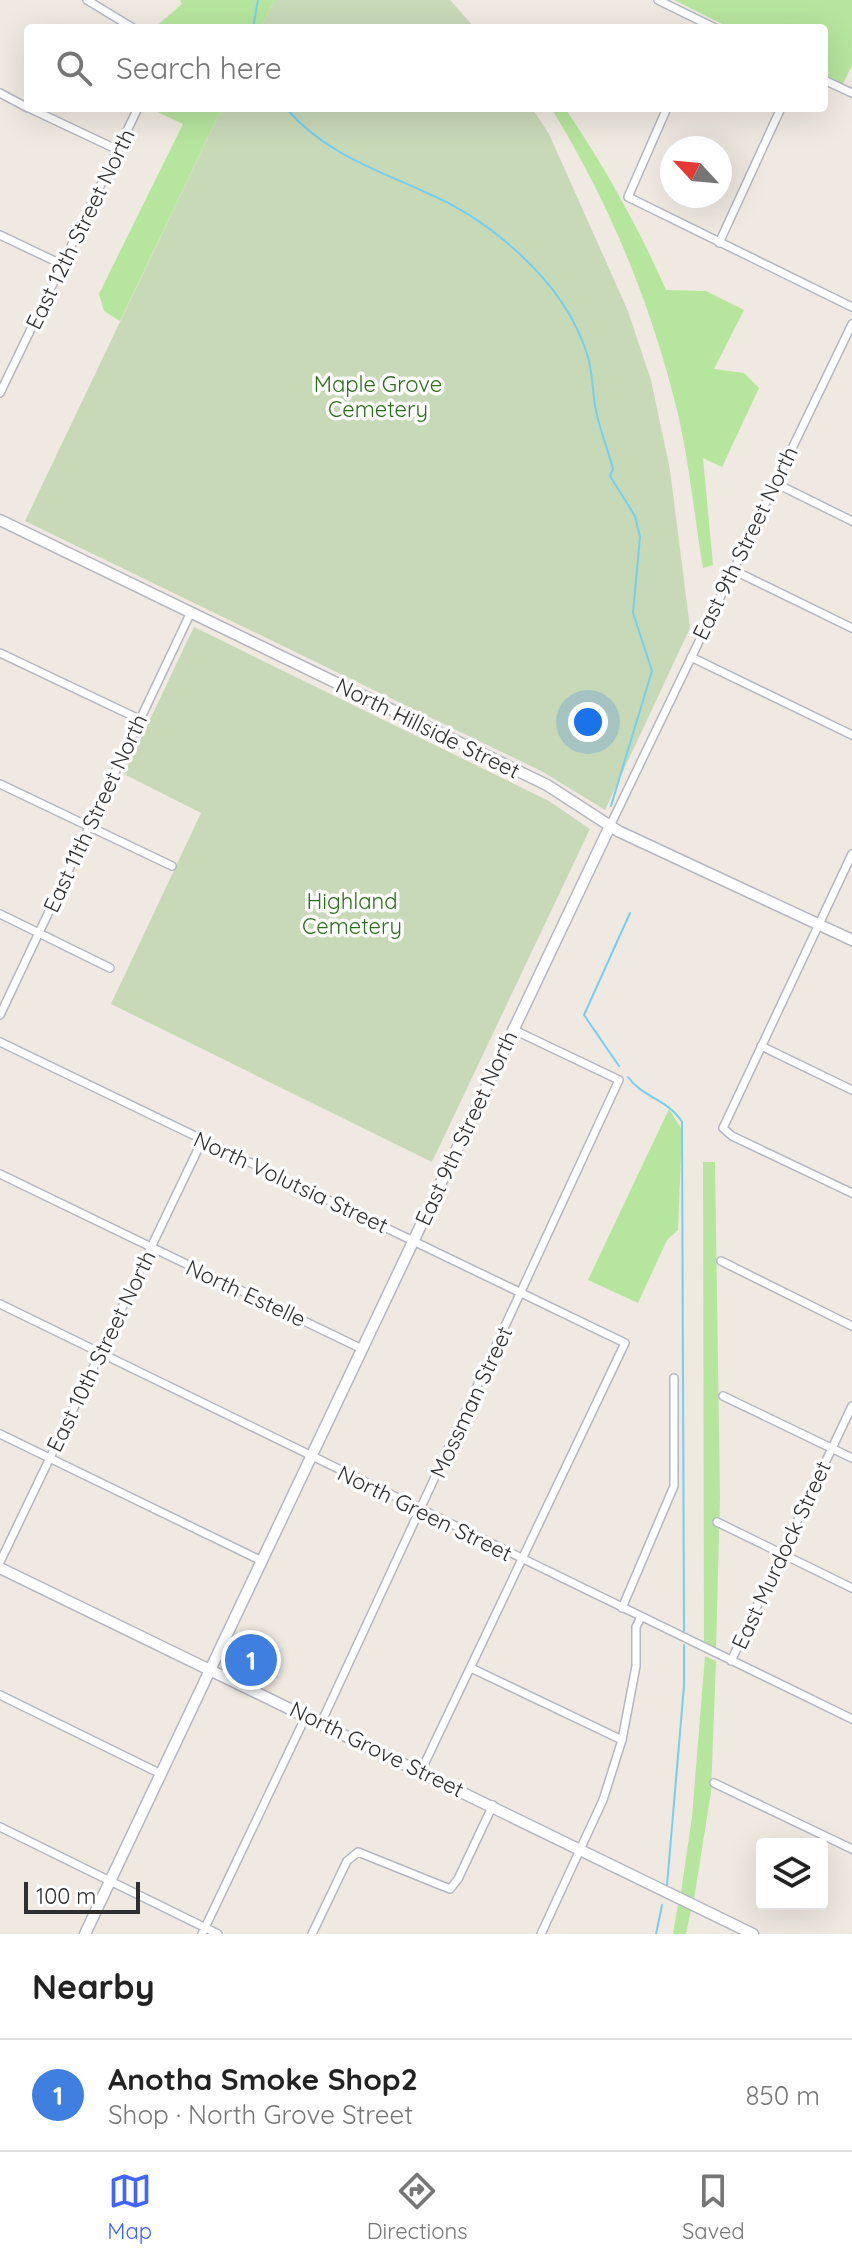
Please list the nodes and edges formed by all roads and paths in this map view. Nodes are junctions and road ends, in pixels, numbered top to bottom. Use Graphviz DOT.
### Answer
graph roads {
  1 [pos="87,0"];
  2 [pos="658,0"];
  3 [pos="126,24"];
  4 [pos="704,24"];
  5 [pos="828,82"];
  6 [pos="0,93"];
  7 [pos="852,93"];
  8 [pos="24,106"];
  9 [pos="37,112"];
  10 [pos="136,112"];
  11 [pos="665,112"];
  12 [pos="779,112"];
  13 [pos="118,150"];
  14 [pos="0,235"];
  15 [pos="719,243"];
  16 [pos="63,265"];
  17 [pos="852,307"];
  18 [pos="852,324"];
  19 [pos="3,377"];
  20 [pos="0,393"];
  21 [pos="775,483"];
  22 [pos="0,520"];
  23 [pos="852,521"];
  24 [pos="733,570"];
  25 [pos="191,612"];
  26 [pos="852,628"];
  27 [pos="0,653"];
  28 [pos="691,657"];
  29 [pos="139,719"];
  30 [pos="852,735"];
  31 [pos="0,784"];
  32 [pos="88,826"];
  33 [pos="610,826"];
  34 [pos="852,854"];
  35 [pos="172,866"];
  36 [pos="0,914"];
  37 [pos="818,924"];
  38 [pos="39,933"];
  39 [pos="852,940"];
  40 [pos="110,968"];
  41 [pos="0,1015"];
  42 [pos="512,1029"];
  43 [pos="0,1042"];
  44 [pos="761,1046"];
  45 [pos="852,1090"];
  46 [pos="202,1141"];
  47 [pos="0,1174"];
  48 [pos="852,1193"];
  49 [pos="414,1240"];
  50 [pos="151,1248"];
  51 [pos="721,1261"];
  52 [pos="522,1292"];
  53 [pos="0,1304"];
  54 [pos="852,1326"];
  55 [pos="362,1349"];
  56 [pos="100,1352"];
  57 [pos="674,1378"];
  58 [pos="723,1396"];
  59 [pos="852,1406"];
  60 [pos="0,1434"];
  61 [pos="832,1449"];
  62 [pos="311,1457"];
  63 [pos="852,1458"];
  64 [pos="49,1459"];
  65 [pos="420,1511"];
  66 [pos="717,1522"];
  67 [pos="782,1554"];
  68 [pos="522,1560"];
  69 [pos="262,1561"];
  70 [pos="0,1565"];
  71 [pos="852,1588"];
  72 [pos="622,1608"];
  73 [pos="641,1617"];
  74 [pos="731,1661"];
  75 [pos="471,1668"];
  76 [pos="211,1669"];
  77 [pos="0,1695"];
  78 [pos="306,1716"];
  79 [pos="852,1719"];
  80 [pos="321,1723"];
  81 [pos="622,1740"];
  82 [pos="421,1771"];
  83 [pos="161,1774"];
  84 [pos="714,1783"];
  85 [pos="493,1805"];
  86 [pos="0,1827"];
  87 [pos="852,1849"];
  88 [pos="581,1850"];
  89 [pos="110,1882"];
  90 [pos="204,1931"];
  91 [pos="315,1933"];
  92 [pos="85,1934"];
  93 [pos="218,1934"];
  94 [pos="541,1934"];
  95 [pos="753,1934"];
  1 -- 3 [label="street"];
  2 -- 4 [label="street"];
  5 -- 7 [label="street"];
  6 -- 8 [label="street"];
  9 -- 13 [label="street"];
  10 -- 13 [label="street, East 12th Street North"];
  11 -- 15 [label="street"];
  12 -- 15 [label="street"];
  13 -- 16 [label="street, East 12th Street North"];
  14 -- 16 [label="street"];
  15 -- 17 [label="street"];
  16 -- 19 [label="street, East 12th Street North"];
  18 -- 21 [label="street, East 9th Street North"];
  19 -- 20 [label="street, East 12th Street North"];
  21 -- 23 [label="street"];
  21 -- 24 [label="street, East 9th Street North"];
  22 -- 25 [label="street, North Hillside Street"];
  24 -- 26 [label="street"];
  24 -- 28 [label="street, East 9th Street North"];
  25 -- 29 [label="street, East 11th Street North"];
  25 -- 33 [label="street, North Hillside Street"];
  27 -- 29 [label="street"];
  28 -- 30 [label="street"];
  28 -- 33 [label="street, East 9th Street North"];
  29 -- 32 [label="street, East 11th Street North"];
  31 -- 32 [label="street"];
  32 -- 35 [label="street"];
  32 -- 38 [label="street, East 11th Street North"];
  33 -- 37 [label="street, North Hillside Street"];
  33 -- 42 [label="street, East 9th Street North"];
  34 -- 37 [label="street"];
  36 -- 38 [label="street"];
  37 -- 39 [label="street, North Hillside Street"];
  37 -- 44 [label="street"];
  38 -- 40 [label="street"];
  38 -- 41 [label="street, East 11th Street North"];
  42 -- 49 [label="street, East 9th Street North"];
  42 -- 52 [label="street, Mossman Street"];
  43 -- 46 [label="street, North Volutsia Street"];
  44 -- 45 [label="street"];
  44 -- 48 [label="street"];
  46 -- 49 [label="street, North Volutsia Street"];
  46 -- 50 [label="street, East 10th Street North"];
  47 -- 50 [label="street, North Estelle"];
  49 -- 52 [label="street, North Volutsia Street"];
  49 -- 55 [label="street, East 9th Street North"];
  50 -- 55 [label="street, North Estelle"];
  50 -- 56 [label="street, East 10th Street North"];
  51 -- 54 [label="street"];
  52 -- 65 [label="street, Mossman Street"];
  52 -- 68 [label="street, North Volutsia Street"];
  53 -- 56 [label="street, North Green Street"];
  55 -- 62 [label="street, East 9th Street North"];
  56 -- 62 [label="street, North Green Street"];
  56 -- 64 [label="street, East 10th Street North"];
  57 -- 72 [label="street"];
  58 -- 61 [label="street"];
  59 -- 61 [label="street, East Murdock Street"];
  60 -- 64 [label="street"];
  61 -- 63 [label="street"];
  61 -- 67 [label="street, East Murdock Street"];
  62 -- 65 [label="street, North Green Street"];
  62 -- 69 [label="street, East 9th Street North"];
  64 -- 69 [label="street"];
  64 -- 70 [label="street, East 10th Street North"];
  65 -- 68 [label="street, North Green Street"];
  65 -- 80 [label="street, Mossman Street"];
  66 -- 67 [label="street"];
  67 -- 71 [label="street"];
  67 -- 74 [label="street, East Murdock Street"];
  68 -- 72 [label="street, North Green Street"];
  68 -- 75 [label="street"];
  69 -- 76 [label="street, East 9th Street North"];
  70 -- 76 [label="street, North Grove Street"];
  72 -- 73 [label="street, North Green Street"];
  73 -- 74 [label="street, North Green Street"];
  73 -- 81 [label="street"];
  74 -- 79 [label="street, North Green Street"];
  75 -- 81 [label="street"];
  75 -- 82 [label="street"];
  76 -- 78 [label="street, North Grove Street"];
  76 -- 83 [label="street, East 9th Street North"];
  77 -- 83 [label="street"];
  78 -- 80 [label="street, North Grove Street"];
  78 -- 90 [label="street"];
  80 -- 82 [label="street, North Grove Street"];
  81 -- 88 [label="street"];
  82 -- 85 [label="street, North Grove Street"];
  83 -- 89 [label="street, East 9th Street North"];
  84 -- 87 [label="street"];
  85 -- 88 [label="street, North Grove Street"];
  85 -- 91 [label="street"];
  86 -- 89 [label="street"];
  88 -- 94 [label="street"];
  88 -- 95 [label="street, North Grove Street"];
  89 -- 90 [label="street"];
  89 -- 92 [label="street, East 9th Street North"];
  90 -- 93 [label="street"];
}
